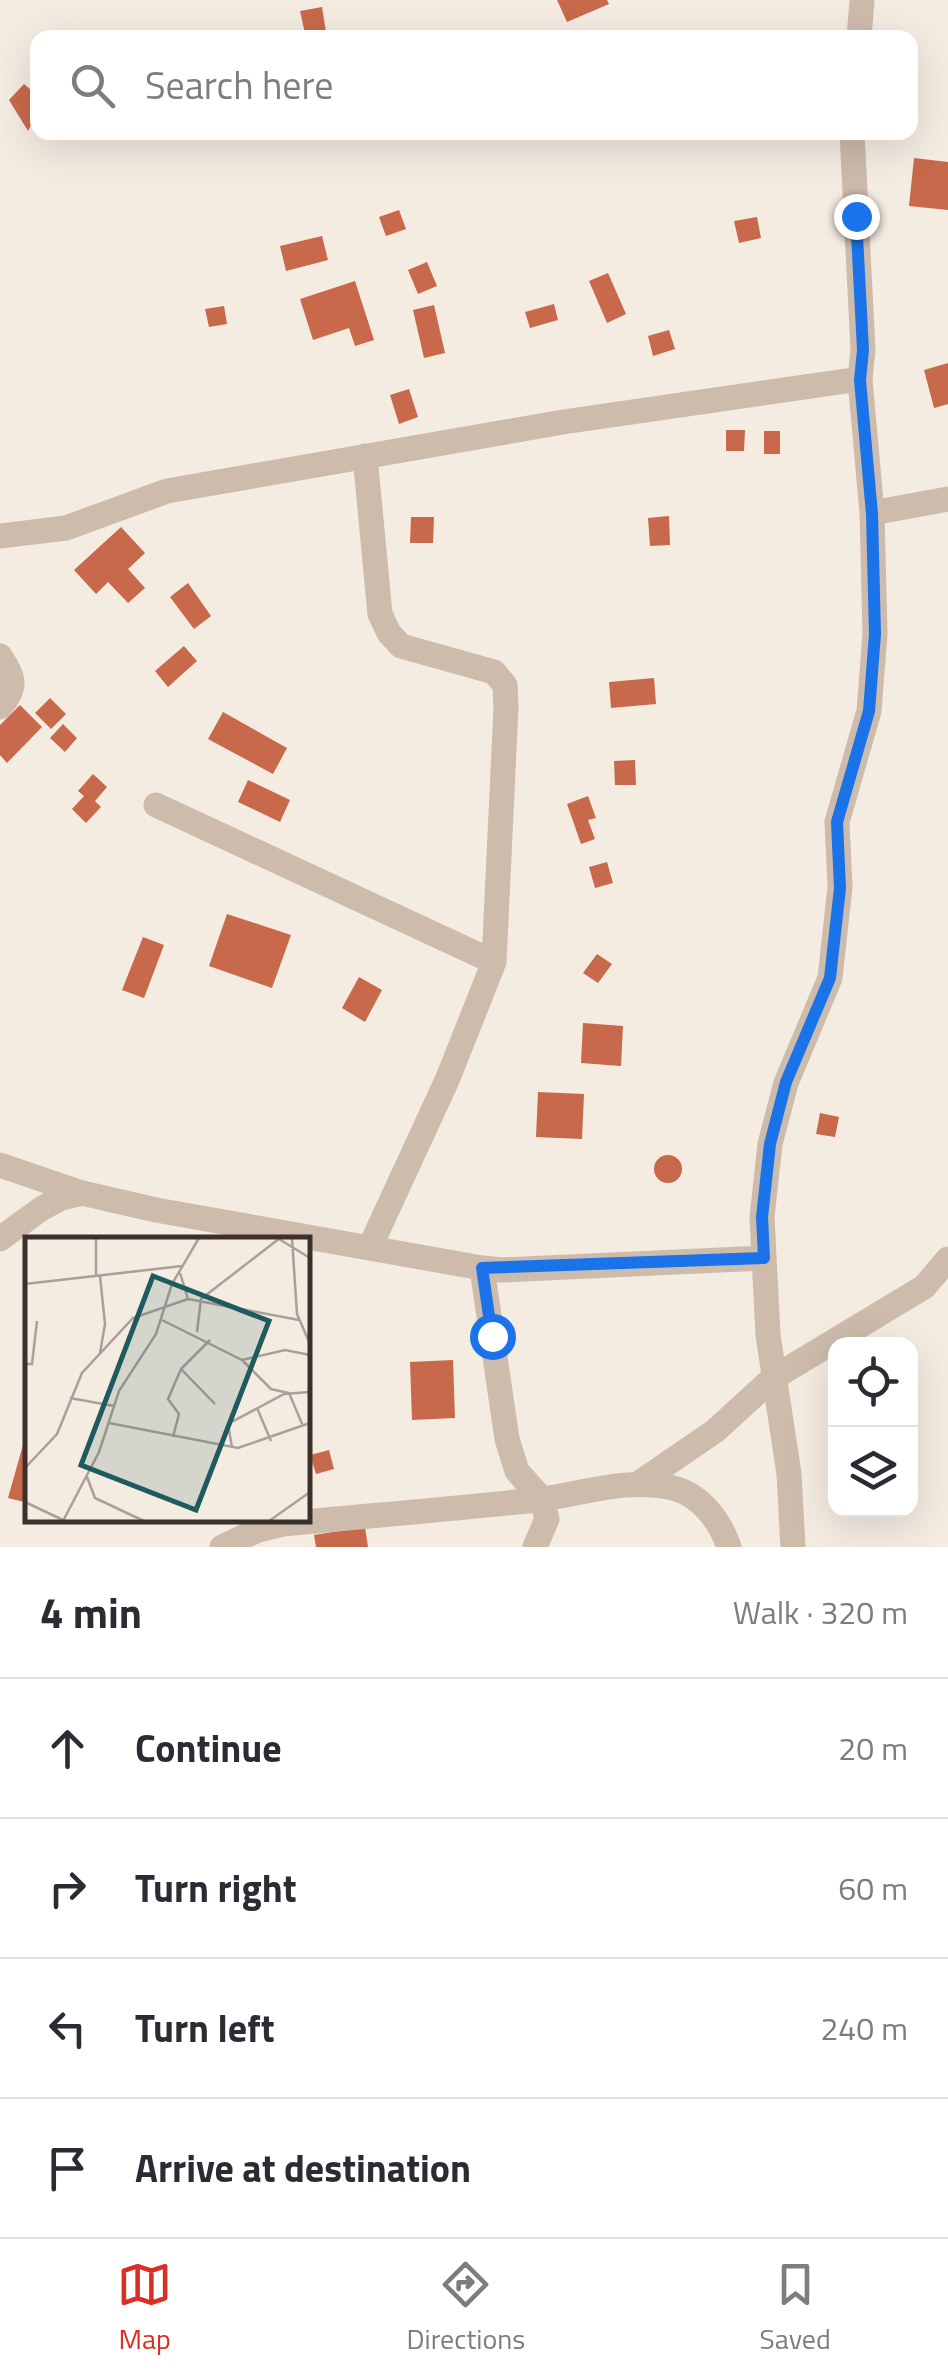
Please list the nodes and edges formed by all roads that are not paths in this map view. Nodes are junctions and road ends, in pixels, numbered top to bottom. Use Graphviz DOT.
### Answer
graph roads {
  1 [pos="862,0"];
  2 [pos="859,30"];
  3 [pos="852,140"];
  4 [pos="860,380"];
  5 [pos="365,456"];
  6 [pos="948,500"];
  7 [pos="872,514"];
  8 [pos="0,536"];
  9 [pos="0,656"];
  10 [pos="0,708"];
  11 [pos="156,805"];
  12 [pos="494,962"];
  13 [pos="0,1165"];
  14 [pos="82,1193"];
  15 [pos="0,1239"];
  16 [pos="370,1247"];
  17 [pos="764,1258"];
  18 [pos="948,1259"];
  19 [pos="482,1268"];
  20 [pos="773,1378"];
  21 [pos="638,1483"];
  22 [pos="542,1499"];
  23 [pos="310,1521"];
  24 [pos="304,1522"];
  25 [pos="222,1547"];
  26 [pos="535,1547"];
  27 [pos="729,1547"];
  28 [pos="794,1547"];
  1 -- 2 [label="street"];
  3 -- 4 [label="street"];
  4 -- 5 [label="street"];
  4 -- 7 [label="street"];
  5 -- 8 [label="street"];
  5 -- 12 [label="street"];
  6 -- 7 [label="street"];
  7 -- 17 [label="street"];
  9 -- 10 [label="street"];
  11 -- 12 [label="street"];
  12 -- 16 [label="street"];
  13 -- 14 [label="street"];
  14 -- 15 [label="street"];
  14 -- 16 [label="street"];
  16 -- 19 [label="street"];
  17 -- 19 [label="street"];
  17 -- 20 [label="street"];
  18 -- 20 [label="street"];
  19 -- 22 [label="street"];
  20 -- 21 [label="street"];
  20 -- 28 [label="street"];
  21 -- 22 [label="street"];
  21 -- 27 [label="street"];
  22 -- 23 [label="street"];
  22 -- 26 [label="street"];
  24 -- 25 [label="street"];
}
